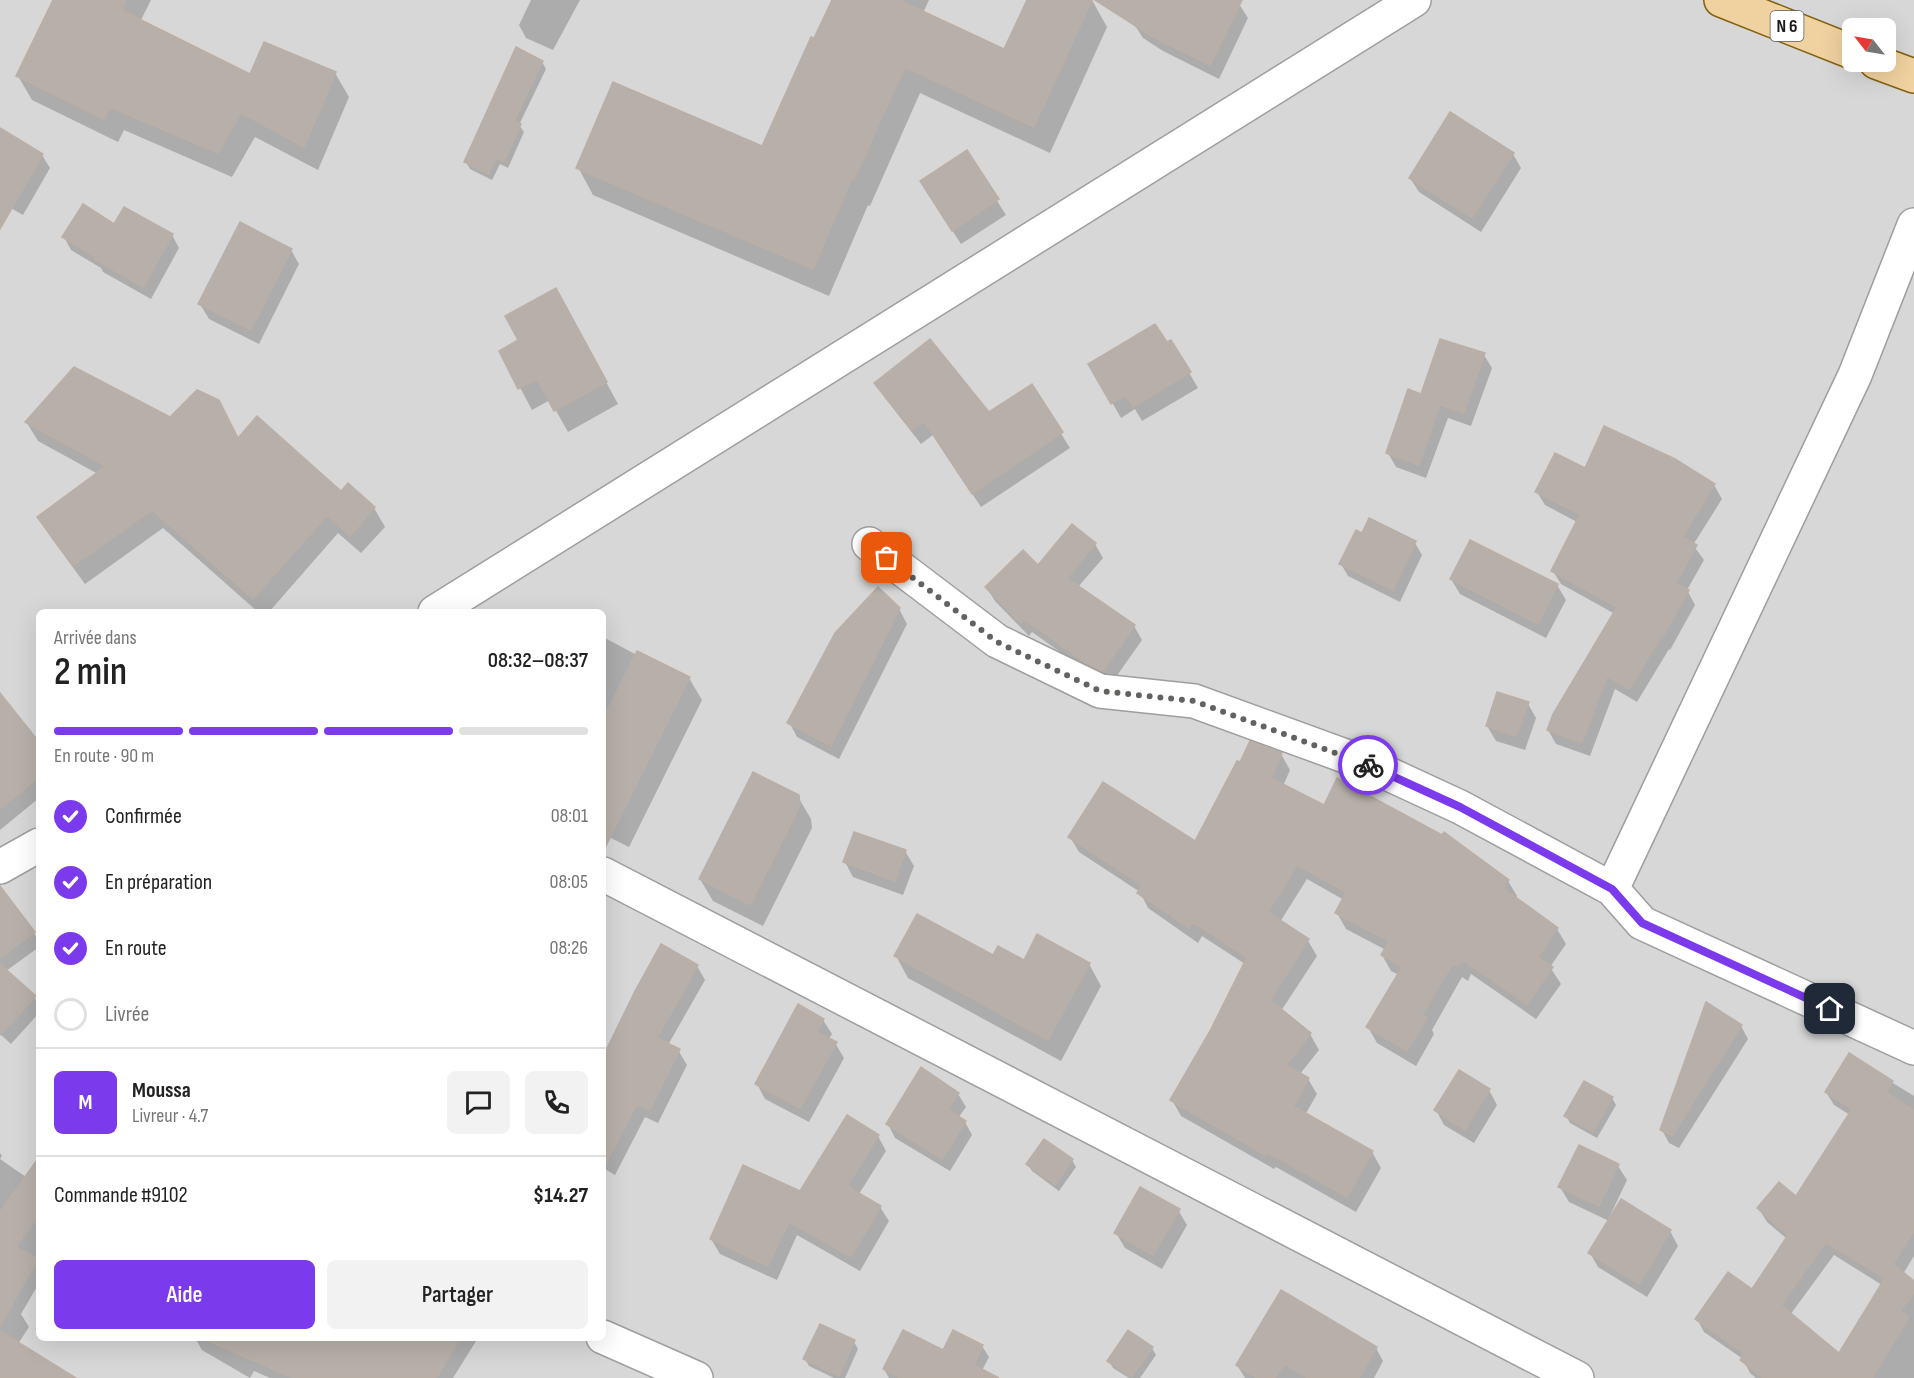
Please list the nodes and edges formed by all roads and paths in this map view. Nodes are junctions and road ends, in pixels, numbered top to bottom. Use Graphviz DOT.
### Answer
graph roads {
  1 [pos="1414,0"];
  2 [pos="1721,0"];
  3 [pos="1842,48"];
  4 [pos="1896,69"];
  5 [pos="1914,76"];
  6 [pos="1914,225"];
  7 [pos="869,544"];
  8 [pos="440,609"];
  9 [pos="36,847"];
  10 [pos="0,867"];
  11 [pos="606,876"];
  12 [pos="1612,889"];
  13 [pos="1914,1048"];
  14 [pos="606,1338"];
  15 [pos="696,1378"];
  16 [pos="1577,1378"];
  1 -- 8 [label="street"];
  2 -- 3 [label="main road, N 6"];
  4 -- 5 [label="main road"];
  6 -- 12 [label="street"];
  7 -- 12 [label="street"];
  9 -- 10 [label="street"];
  11 -- 16 [label="street"];
  12 -- 13 [label="street"];
  14 -- 15 [label="street"];
}
